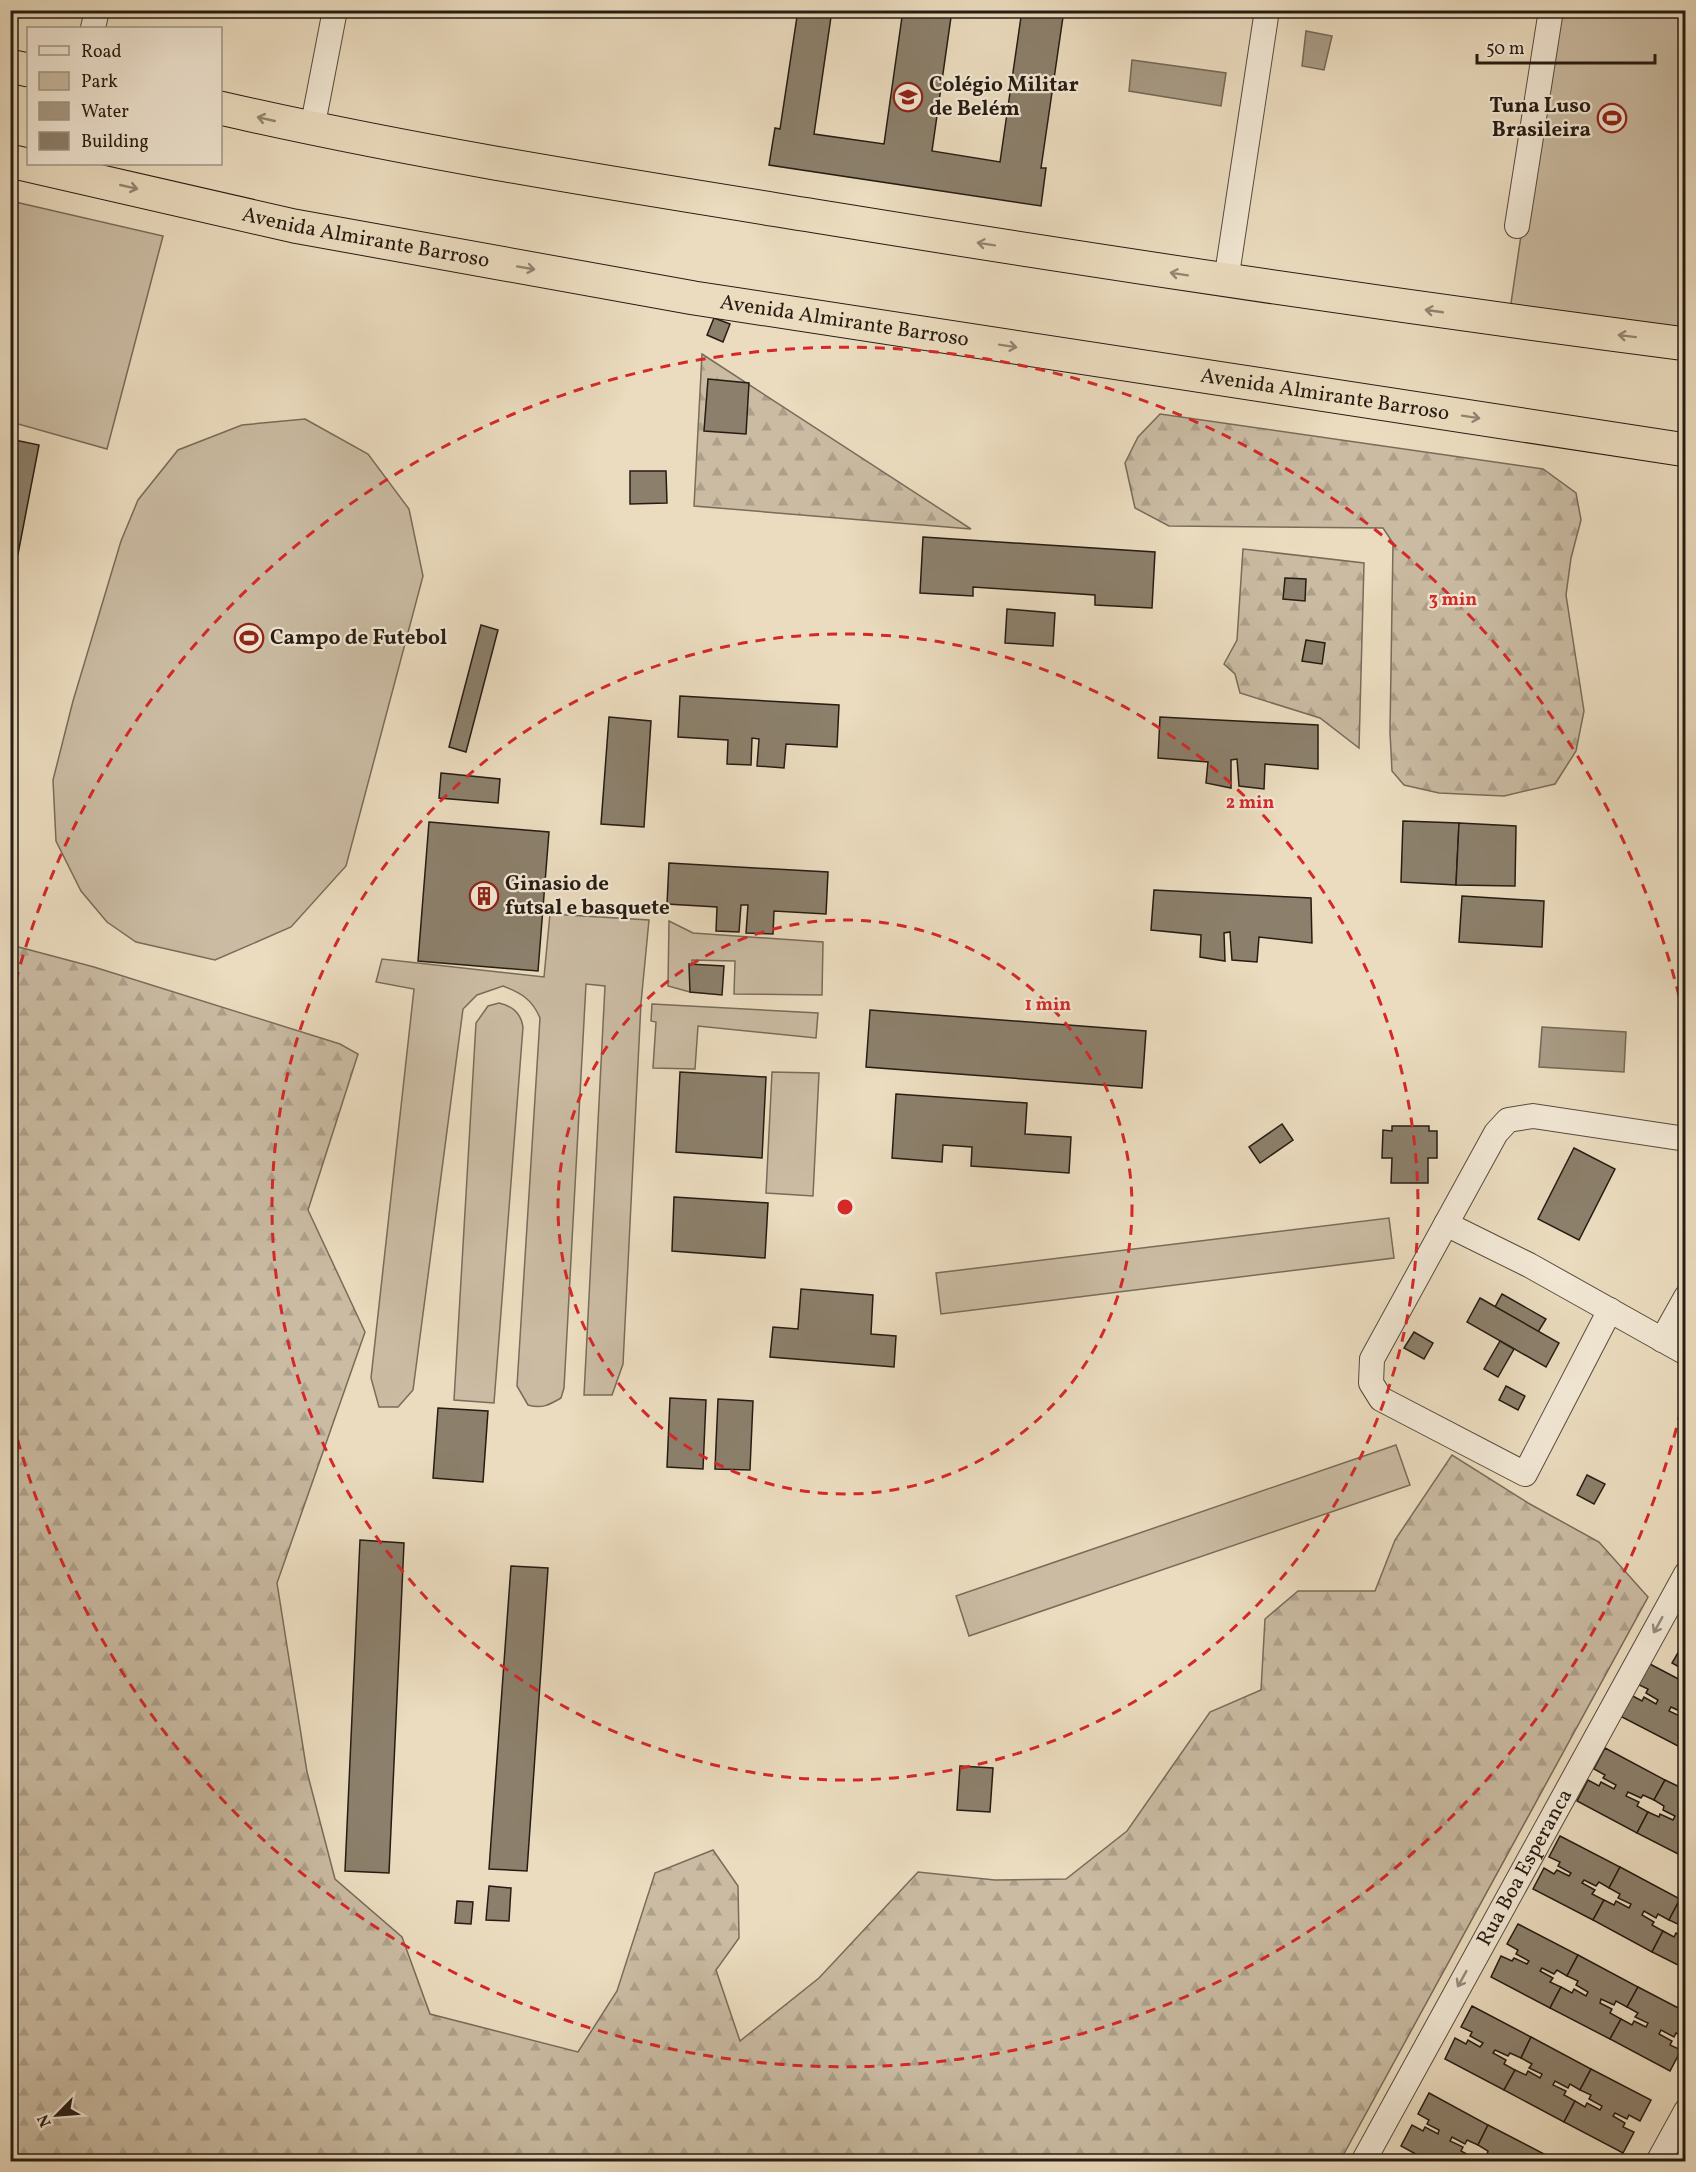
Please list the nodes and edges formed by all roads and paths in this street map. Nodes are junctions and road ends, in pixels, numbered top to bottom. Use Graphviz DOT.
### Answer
graph roads {
  1 [pos="97,10"];
  2 [pos="335,10"];
  3 [pos="1267,10"];
  4 [pos="1551,10"];
  5 [pos="93,27"];
  6 [pos="10,66"];
  7 [pos="27,70"];
  8 [pos="222,108"];
  9 [pos="312,129"];
  10 [pos="10,161"];
  11 [pos="27,165"];
  12 [pos="27,165"];
  13 [pos="1517,226"];
  14 [pos="1226,281"];
  15 [pos="1686,344"];
  16 [pos="1686,450"];
  17 [pos="1686,1139"];
  18 [pos="1446,1224"];
  19 [pos="1686,1298"];
  20 [pos="1610,1310"];
  21 [pos="1662,1340"];
  22 [pos="1686,1353"];
  23 [pos="1686,1574"];
  24 [pos="1686,2111"];
  25 [pos="1363,2162"];
  26 [pos="1658,2162"];
  1 -- 5 [label="street"];
  2 -- 9 [label="street"];
  3 -- 14 [label="street"];
  4 -- 13 [label="street"];
  6 -- 7 [label="highway"];
  9 -- 8 [label="highway, one-way"];
  14 -- 9 [label="highway, one-way"];
  10 -- 11 [label="highway, Avenida Almirante Barroso, one-way"];
  12 -- 16 [label="highway, Avenida Almirante Barroso, one-way"];
  15 -- 14 [label="highway, one-way"];
  17 -- 18 [label="street"];
  18 -- 20 [label="street"];
  18 -- 20 [label="street"];
  19 -- 21 [label="street"];
  20 -- 21 [label="street"];
  21 -- 22 [label="street"];
  23 -- 25 [label="street, Rua Boa Esperanca, one-way"];
  24 -- 26 [label="street"];
}
